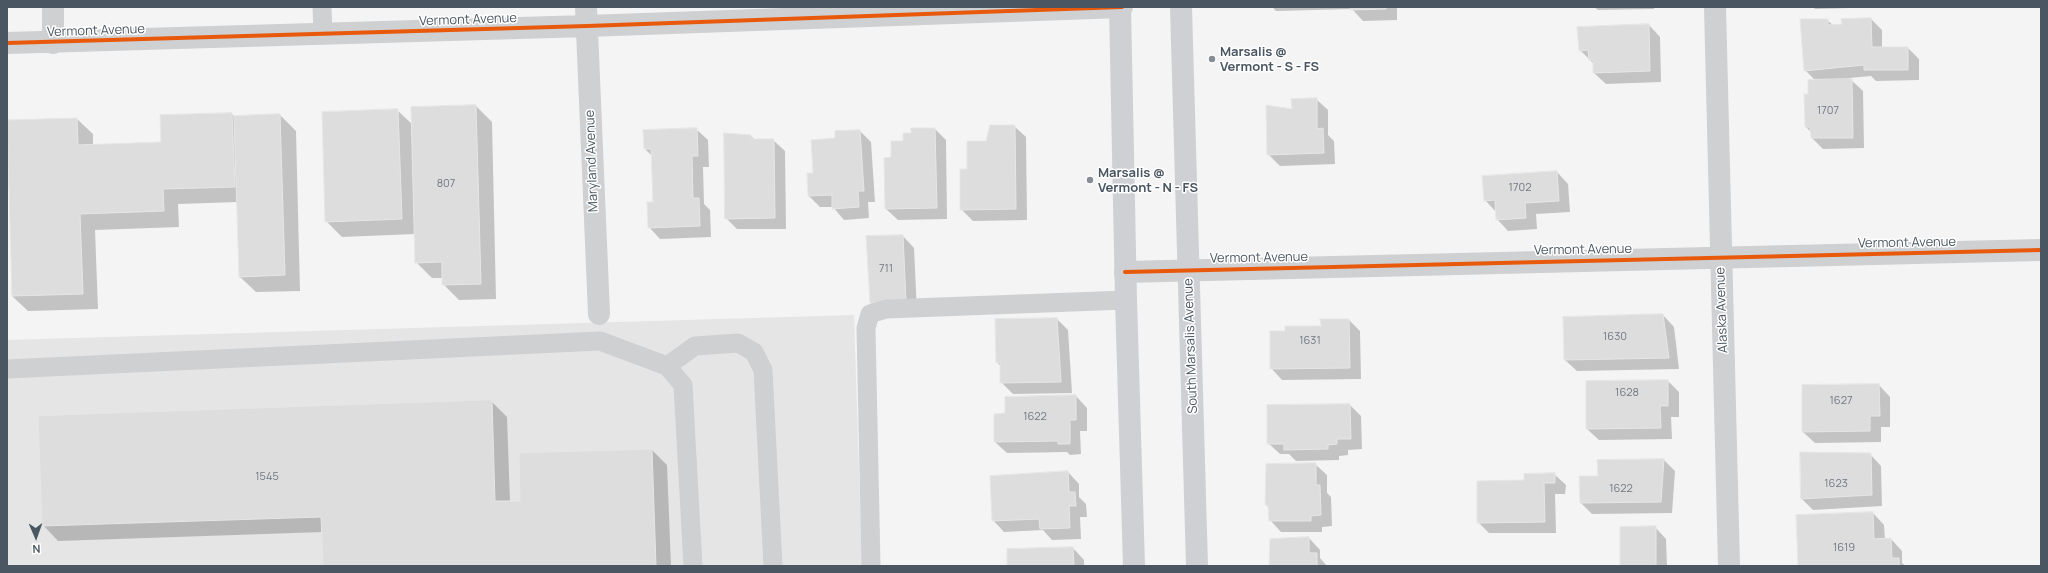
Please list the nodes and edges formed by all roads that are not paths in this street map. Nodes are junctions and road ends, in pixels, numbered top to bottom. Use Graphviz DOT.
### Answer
graph roads {
  1 [pos="53,7"];
  2 [pos="322,7"];
  3 [pos="1121,7"];
  4 [pos="1181,7"];
  5 [pos="1715,7"];
  6 [pos="586,17"];
  7 [pos="323,34"];
  8 [pos="7,43"];
  9 [pos="53,43"];
  10 [pos="2041,250"];
  11 [pos="1720,257"];
  12 [pos="1189,270"];
  13 [pos="1125,272"];
  14 [pos="1126,300"];
  15 [pos="599,314"];
  16 [pos="600,341"];
  17 [pos="667,366"];
  18 [pos="7,369"];
  19 [pos="693,566"];
  20 [pos="773,566"];
  21 [pos="871,566"];
  22 [pos="1134,566"];
  23 [pos="1197,566"];
  24 [pos="1729,566"];
  1 -- 9 [label="street"];
  2 -- 7 [label="lane"];
  3 -- 6 [label="street, Vermont Avenue"];
  3 -- 13 [label="main road"];
  4 -- 12 [label="main road, South Marsalis Avenue"];
  5 -- 11 [label="street, Alaska Avenue"];
  6 -- 7 [label="street, Vermont Avenue"];
  6 -- 15 [label="street, Maryland Avenue"];
  7 -- 9 [label="street, Vermont Avenue"];
  8 -- 9 [label="street, Vermont Avenue"];
  10 -- 11 [label="street, Vermont Avenue"];
  11 -- 12 [label="street, Vermont Avenue"];
  11 -- 24 [label="street, Alaska Avenue"];
  12 -- 13 [label="street, Vermont Avenue"];
  12 -- 23 [label="main road, South Marsalis Avenue"];
  13 -- 14 [label="main road"];
  14 -- 21 [label="lane"];
  14 -- 22 [label="main road"];
  15 -- 16 [label="lane"];
  16 -- 17 [label="lane"];
  16 -- 18 [label="lane"];
  17 -- 19 [label="lane"];
  17 -- 20 [label="lane"];
}
